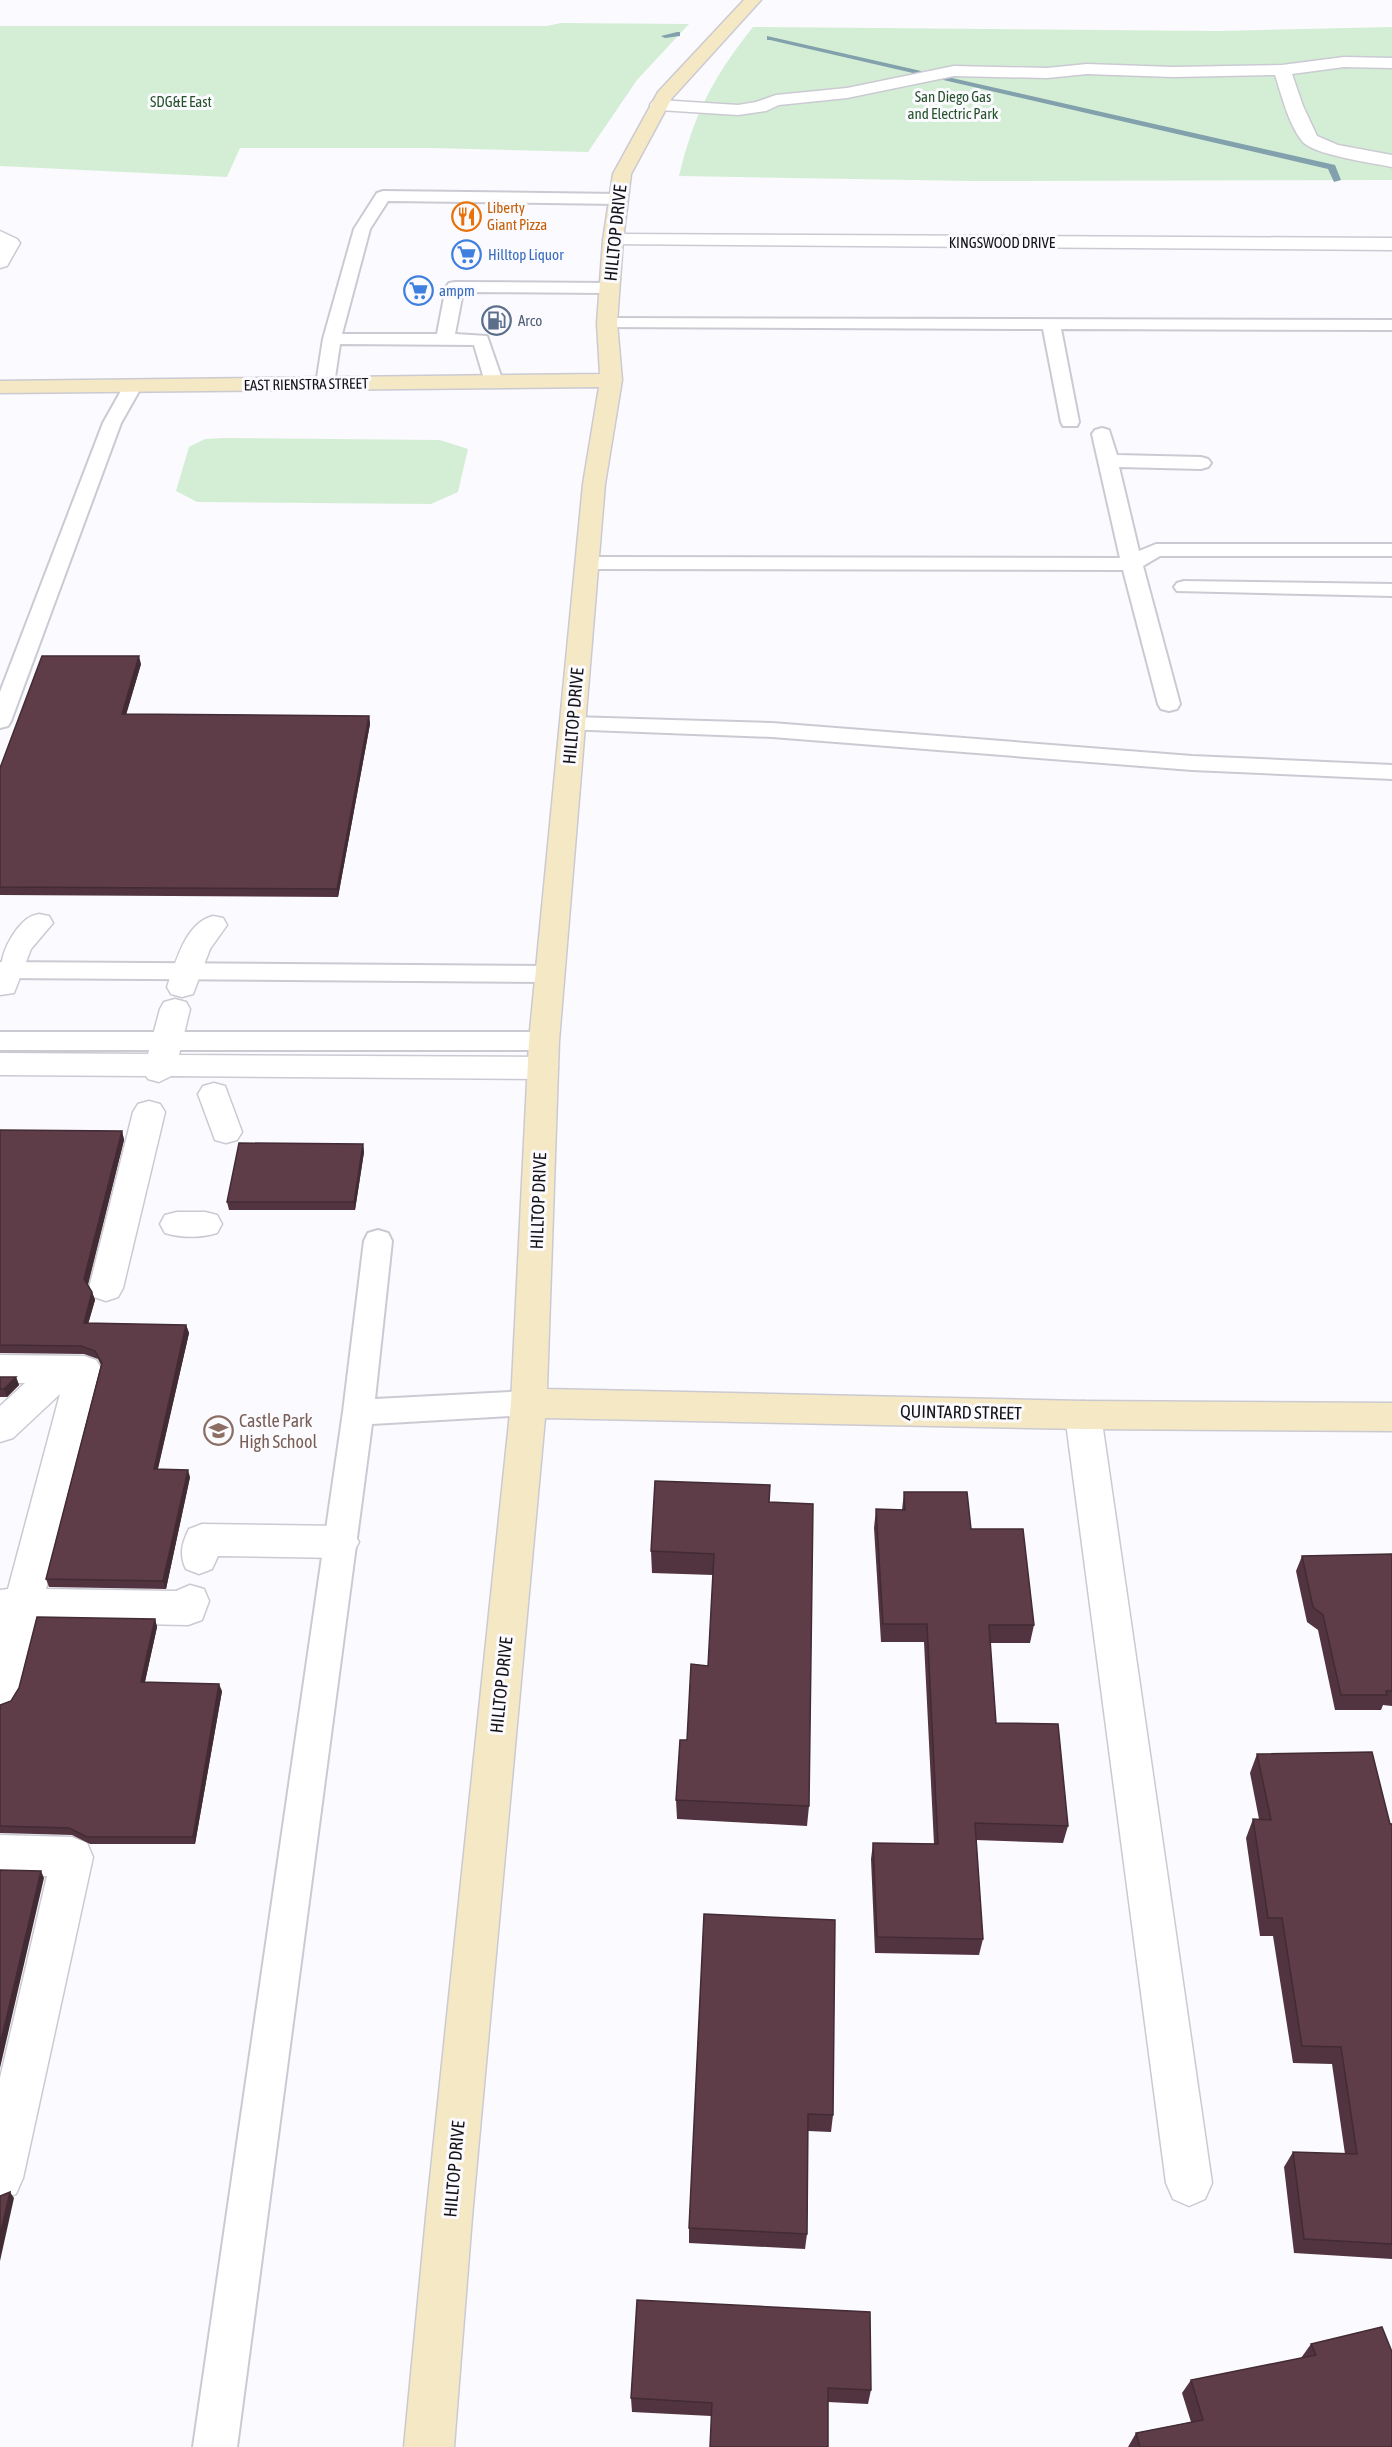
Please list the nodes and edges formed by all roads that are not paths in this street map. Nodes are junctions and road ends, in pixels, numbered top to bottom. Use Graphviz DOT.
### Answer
graph roads {
  1 [pos="753,0"];
  2 [pos="1392,63"];
  3 [pos="1282,70"];
  4 [pos="659,105"];
  5 [pos="1392,161"];
  6 [pos="619,199"];
  7 [pos="0,237"];
  8 [pos="613,240"];
  9 [pos="1392,244"];
  10 [pos="0,262"];
  11 [pos="609,288"];
  12 [pos="607,323"];
  13 [pos="1050,324"];
  14 [pos="1392,325"];
  15 [pos="332,339"];
  16 [pos="445,340"];
  17 [pos="611,380"];
  18 [pos="494,382"];
  19 [pos="325,384"];
  20 [pos="133,386"];
  21 [pos="0,387"];
  22 [pos="1070,422"];
  23 [pos="1102,434"];
  24 [pos="1108,461"];
  25 [pos="1201,463"];
  26 [pos="1392,550"];
  27 [pos="587,563"];
  28 [pos="1132,564"];
  29 [pos="1184,587"];
  30 [pos="1392,590"];
  31 [pos="1169,704"];
  32 [pos="0,722"];
  33 [pos="572,724"];
  34 [pos="1392,772"];
  35 [pos="39,923"];
  36 [pos="213,925"];
  37 [pos="550,974"];
  38 [pos="4,975"];
  39 [pos="182,989"];
  40 [pos="0,1041"];
  41 [pos="544,1054"];
  42 [pos="162,1059"];
  43 [pos="0,1064"];
  44 [pos="214,1094"];
  45 [pos="139,1127"];
  46 [pos="226,1132"];
  47 [pos="378,1241"];
  48 [pos="106,1288"];
  49 [pos="0,1369"];
  50 [pos="63,1370"];
  51 [pos="529,1403"];
  52 [pos="358,1412"];
  53 [pos="1083,1415"];
  54 [pos="1392,1416"];
  55 [pos="0,1428"];
  56 [pos="340,1542"];
  57 [pos="199,1558"];
  58 [pos="190,1601"];
  59 [pos="11,1605"];
  60 [pos="0,1694"];
  61 [pos="0,1855"];
  62 [pos="0,2178"];
  63 [pos="1188,2183"];
  64 [pos="216,2447"];
  65 [pos="429,2447"];
  1 -- 4 [label="main road, HILLTOP DRIVE"];
  2 -- 3 [label="street"];
  3 -- 4 [label="street"];
  3 -- 5 [label="street"];
  4 -- 6 [label="main road, HILLTOP DRIVE"];
  6 -- 8 [label="main road, HILLTOP DRIVE"];
  6 -- 15 [label="lane"];
  7 -- 10 [label="street"];
  8 -- 9 [label="street, KINGSWOOD DRIVE"];
  8 -- 11 [label="main road, HILLTOP DRIVE"];
  11 -- 12 [label="main road, HILLTOP DRIVE"];
  11 -- 16 [label="lane"];
  12 -- 13 [label="lane"];
  12 -- 17 [label="main road, HILLTOP DRIVE"];
  13 -- 14 [label="lane"];
  13 -- 22 [label="lane"];
  15 -- 16 [label="lane"];
  15 -- 19 [label="lane"];
  16 -- 18 [label="lane"];
  17 -- 18 [label="main road, EAST RIENSTRA STREET"];
  17 -- 27 [label="main road, HILLTOP DRIVE"];
  18 -- 19 [label="main road, EAST RIENSTRA STREET"];
  19 -- 20 [label="main road, EAST RIENSTRA STREET"];
  20 -- 21 [label="main road, EAST RIENSTRA STREET"];
  20 -- 32 [label="lane"];
  23 -- 24 [label="lane"];
  24 -- 25 [label="lane"];
  24 -- 28 [label="lane"];
  26 -- 28 [label="lane"];
  27 -- 28 [label="lane"];
  27 -- 33 [label="main road, HILLTOP DRIVE"];
  28 -- 31 [label="lane"];
  29 -- 30 [label="lane"];
  33 -- 34 [label="lane"];
  33 -- 37 [label="main road, HILLTOP DRIVE"];
  35 -- 38 [label="street"];
  36 -- 39 [label="street"];
  37 -- 39 [label="lane"];
  37 -- 41 [label="main road, HILLTOP DRIVE"];
  38 -- 39 [label="lane"];
  39 -- 42 [label="street"];
  40 -- 42 [label="lane"];
  41 -- 42 [label="street"];
  41 -- 51 [label="main road, HILLTOP DRIVE"];
  42 -- 43 [label="street"];
  44 -- 46 [label="street"];
  45 -- 48 [label="street"];
  47 -- 52 [label="lane"];
  49 -- 50 [label="street"];
  50 -- 55 [label="street"];
  50 -- 59 [label="street"];
  51 -- 52 [label="lane"];
  51 -- 53 [label="main road, QUINTARD STREET"];
  51 -- 65 [label="main road, HILLTOP DRIVE"];
  52 -- 56 [label="lane"];
  53 -- 54 [label="main road, QUINTARD STREET"];
  53 -- 63 [label="street"];
  56 -- 57 [label="street"];
  56 -- 64 [label="lane"];
  58 -- 59 [label="street"];
  59 -- 60 [label="street"];
  61 -- 62 [label="street"];
}
